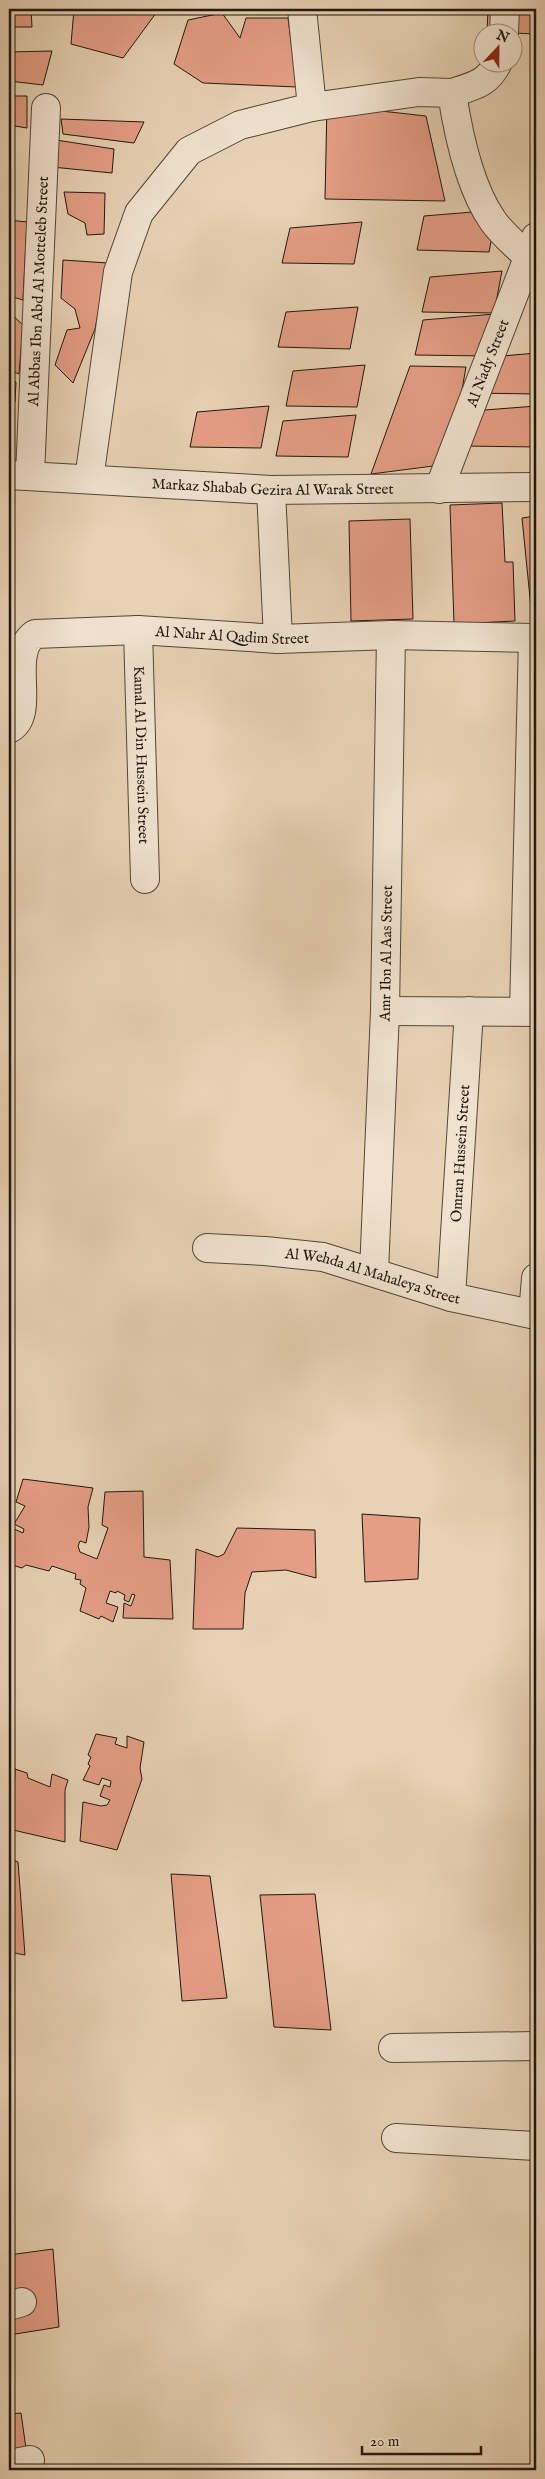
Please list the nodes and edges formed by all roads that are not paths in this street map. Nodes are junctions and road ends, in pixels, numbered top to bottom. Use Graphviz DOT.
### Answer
graph roads {
  1 [pos="302,9"];
  2 [pos="504,9"];
  3 [pos="504,22"];
  4 [pos="493,72"];
  5 [pos="452,93"];
  6 [pos="312,107"];
  7 [pos="46,108"];
  8 [pos="532,247"];
  9 [pos="20,475"];
  10 [pos="88,479"];
  11 [pos="536,487"];
  12 [pos="439,489"];
  13 [pos="271,490"];
  14 [pos="138,630"];
  15 [pos="391,635"];
  16 [pos="535,638"];
  17 [pos="278,639"];
  18 [pos="9,730"];
  19 [pos="145,879"];
  20 [pos="385,1011"];
  21 [pos="469,1012"];
  22 [pos="530,1012"];
  23 [pos="207,1248"];
  24 [pos="374,1272"];
  25 [pos="536,1278"];
  26 [pos="451,1297"];
  27 [pos="534,1314"];
  28 [pos="536,2046"];
  29 [pos="393,2048"];
  30 [pos="396,2138"];
  31 [pos="536,2146"];
  1 -- 6 [label="street"];
  2 -- 3 [label="street"];
  4 -- 5 [label="street"];
  5 -- 6 [label="street"];
  5 -- 8 [label="street"];
  6 -- 10 [label="street"];
  7 -- 9 [label="street, Al Abbas Ibn Abd Al Motteleb Street"];
  8 -- 12 [label="street, Al Nady Street"];
  9 -- 10 [label="street, Markaz Shabab Gezira Al Warak Street"];
  10 -- 13 [label="street, Markaz Shabab Gezira Al Warak Street"];
  11 -- 12 [label="street, Markaz Shabab Gezira Al Warak Street"];
  12 -- 13 [label="street, Markaz Shabab Gezira Al Warak Street"];
  13 -- 17 [label="street"];
  14 -- 17 [label="street, Al Nahr Al Qadim Street"];
  14 -- 18 [label="street, Al Nahr Al Qadim Street"];
  14 -- 19 [label="street, Kamal Al Din Hussein Street"];
  15 -- 16 [label="street, Al Nahr Al Qadim Street"];
  15 -- 17 [label="street, Al Nahr Al Qadim Street"];
  15 -- 20 [label="street, Amr Ibn Al Aas Street"];
  16 -- 22 [label="street"];
  20 -- 21 [label="street"];
  20 -- 24 [label="street, Amr Ibn Al Aas Street"];
  21 -- 22 [label="street"];
  21 -- 26 [label="street, Omran Hussein Street"];
  23 -- 24 [label="street, Al Wehda Al Mahaleya Street"];
  24 -- 26 [label="street, Al Wehda Al Mahaleya Street"];
  25 -- 27 [label="street"];
  26 -- 27 [label="street, Al Wehda Al Mahaleya Street"];
  28 -- 29 [label="street"];
  30 -- 31 [label="street"];
}
